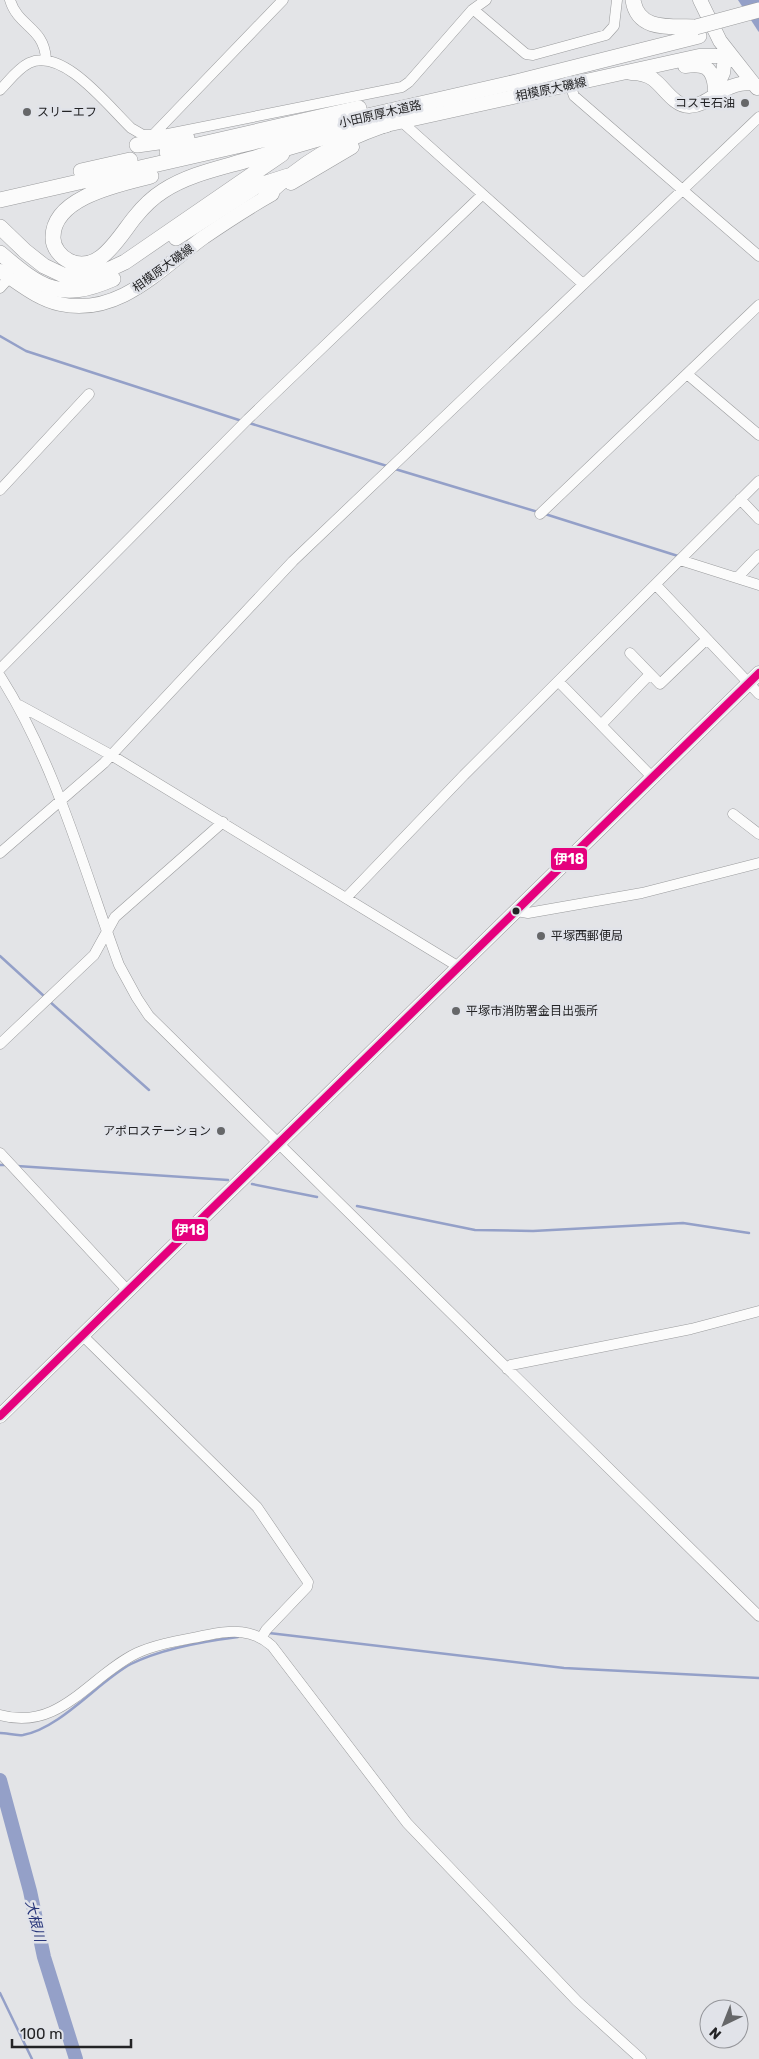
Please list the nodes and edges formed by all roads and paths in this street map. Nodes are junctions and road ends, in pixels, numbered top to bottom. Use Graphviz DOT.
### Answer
graph roads {
  1 [pos="10,0"];
  2 [pos="283,0"];
  3 [pos="486,0"];
  4 [pos="617,0"];
  5 [pos="633,0"];
  6 [pos="700,0"];
  7 [pos="474,10"];
  8 [pos="759,10"];
  9 [pos="759,20"];
  10 [pos="697,32"];
  11 [pos="716,35"];
  12 [pos="699,56"];
  13 [pos="729,56"];
  14 [pos="46,59"];
  15 [pos="652,66"];
  16 [pos="626,72"];
  17 [pos="570,85"];
  18 [pos="756,87"];
  19 [pos="0,90"];
  20 [pos="712,93"];
  21 [pos="759,117"];
  22 [pos="402,122"];
  23 [pos="386,125"];
  24 [pos="268,134"];
  25 [pos="152,136"];
  26 [pos="358,144"];
  27 [pos="137,145"];
  28 [pos="300,145"];
  29 [pos="288,176"];
  30 [pos="682,189"];
  31 [pos="0,190"];
  32 [pos="482,195"];
  33 [pos="264,198"];
  34 [pos="0,200"];
  35 [pos="0,227"];
  36 [pos="0,253"];
  37 [pos="759,256"];
  38 [pos="5,274"];
  39 [pos="583,284"];
  40 [pos="0,288"];
  41 [pos="759,305"];
  42 [pos="687,374"];
  43 [pos="89,394"];
  44 [pos="759,435"];
  45 [pos="759,481"];
  46 [pos="0,490"];
  47 [pos="740,499"];
  48 [pos="542,513"];
  49 [pos="759,519"];
  50 [pos="759,555"];
  51 [pos="683,557"];
  52 [pos="739,575"];
  53 [pos="759,584"];
  54 [pos="656,585"];
  55 [pos="707,639"];
  56 [pos="630,653"];
  57 [pos="0,669"];
  58 [pos="759,673"];
  59 [pos="650,674"];
  60 [pos="0,676"];
  61 [pos="559,682"];
  62 [pos="749,684"];
  63 [pos="759,694"];
  64 [pos="19,705"];
  65 [pos="601,725"];
  66 [pos="111,755"];
  67 [pos="653,778"];
  68 [pos="59,801"];
  69 [pos="733,814"];
  70 [pos="223,822"];
  71 [pos="759,834"];
  72 [pos="0,852"];
  73 [pos="759,862"];
  74 [pos="346,898"];
  75 [pos="517,911"];
  76 [pos="107,933"];
  77 [pos="459,967"];
  78 [pos="0,1044"];
  79 [pos="279,1144"];
  80 [pos="0,1153"];
  81 [pos="128,1292"];
  82 [pos="759,1312"];
  83 [pos="83,1336"];
  84 [pos="507,1369"];
  85 [pos="0,1416"];
  86 [pos="759,1616"];
  87 [pos="262,1638"];
  88 [pos="0,1715"];
  89 [pos="641,2059"];
  1 -- 14 [label="street"];
  2 -- 25 [label="street"];
  3 -- 7 [label="street"];
  4 -- 7 [label="street"];
  5 -- 10 [label="highway"];
  6 -- 11 [label="main road"];
  7 -- 25 [label="street"];
  8 -- 10 [label="highway, 小田原厚木道路, bridge"];
  9 -- 10 [label="highway, 小田原厚木道路"];
  10 -- 24 [label="highway, 小田原厚木道路"];
  11 -- 12 [label="main road"];
  11 -- 13 [label="main road"];
  12 -- 13 [label="main road, 相模原大磯線"];
  12 -- 15 [label="main road, 相模原大磯線"];
  13 -- 18 [label="main road"];
  13 -- 20 [label="main road"];
  14 -- 19 [label="street"];
  14 -- 25 [label="street"];
  15 -- 16 [label="main road, 相模原大磯線"];
  15 -- 20 [label="main road"];
  16 -- 17 [label="main road, 相模原大磯線"];
  16 -- 20 [label="main road"];
  17 -- 22 [label="main road, 相模原大磯線"];
  17 -- 30 [label="street"];
  18 -- 20 [label="main road"];
  21 -- 30 [label="street"];
  22 -- 23 [label="main road, 相模原大磯線"];
  22 -- 26 [label="main road, 相模原大磯線"];
  22 -- 32 [label="street"];
  23 -- 28 [label="highway"];
  23 -- 29 [label="main road, 相模原大磯線"];
  24 -- 27 [label="highway"];
  24 -- 28 [label="highway"];
  24 -- 31 [label="highway, 小田原厚木道路"];
  24 -- 34 [label="highway, 小田原厚木道路"];
  26 -- 29 [label="main road"];
  26 -- 33 [label="main road, 相模原大磯線"];
  28 -- 35 [label="highway"];
  29 -- 33 [label="main road, 相模原大磯線"];
  29 -- 36 [label="highway"];
  30 -- 37 [label="street"];
  30 -- 39 [label="street"];
  32 -- 39 [label="street"];
  32 -- 57 [label="street"];
  33 -- 38 [label="main road, 相模原大磯線"];
  38 -- 40 [label="street"];
  39 -- 66 [label="street"];
  41 -- 42 [label="street"];
  42 -- 44 [label="street"];
  42 -- 48 [label="street"];
  43 -- 46 [label="street"];
  45 -- 47 [label="street"];
  47 -- 49 [label="street"];
  47 -- 51 [label="street"];
  50 -- 52 [label="street"];
  51 -- 52 [label="street"];
  51 -- 54 [label="street"];
  52 -- 53 [label="street"];
  54 -- 55 [label="street"];
  54 -- 61 [label="street"];
  55 -- 59 [label="street"];
  55 -- 62 [label="street"];
  56 -- 59 [label="street"];
  58 -- 62 [label="main road"];
  59 -- 65 [label="street"];
  60 -- 64 [label="street"];
  61 -- 65 [label="street"];
  61 -- 74 [label="street"];
  62 -- 63 [label="street"];
  62 -- 67 [label="main road"];
  64 -- 66 [label="street"];
  64 -- 68 [label="street"];
  65 -- 67 [label="street"];
  66 -- 68 [label="street"];
  66 -- 70 [label="street"];
  67 -- 75 [label="main road"];
  68 -- 72 [label="street"];
  68 -- 76 [label="street"];
  69 -- 71 [label="street"];
  70 -- 74 [label="street"];
  70 -- 76 [label="street"];
  73 -- 75 [label="street"];
  74 -- 77 [label="street"];
  75 -- 77 [label="main road"];
  76 -- 78 [label="street"];
  76 -- 79 [label="street"];
  77 -- 79 [label="main road"];
  79 -- 81 [label="main road"];
  79 -- 84 [label="street"];
  80 -- 81 [label="street"];
  81 -- 83 [label="main road"];
  82 -- 84 [label="street"];
  83 -- 85 [label="main road"];
  83 -- 87 [label="street"];
  84 -- 86 [label="street"];
  87 -- 88 [label="street"];
  87 -- 89 [label="street"];
}
